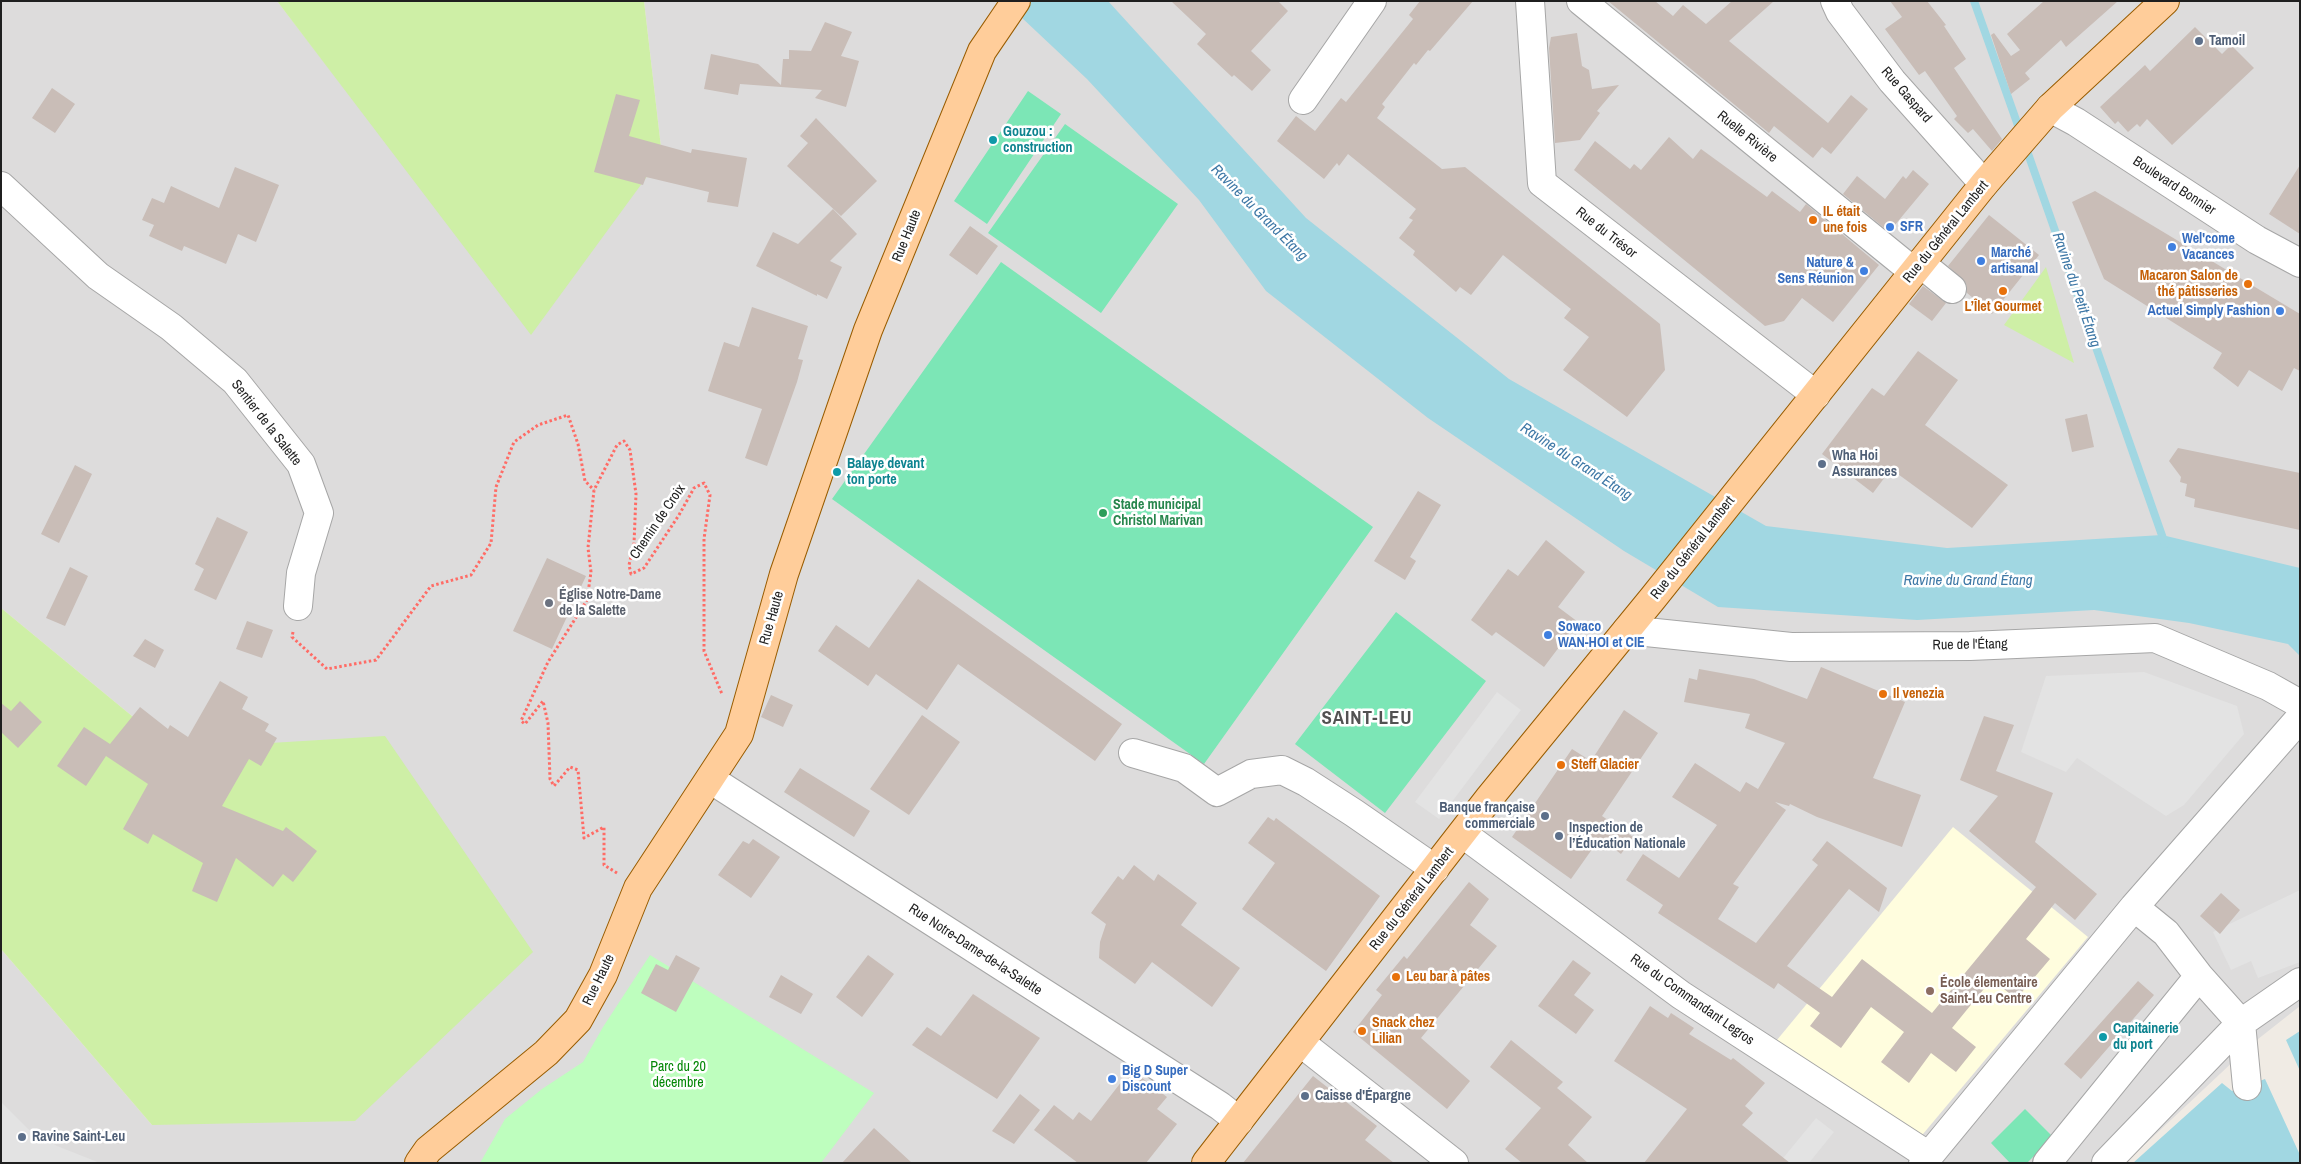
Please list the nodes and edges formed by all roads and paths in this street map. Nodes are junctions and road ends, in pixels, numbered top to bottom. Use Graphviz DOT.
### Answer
graph roads {
  1 [pos="1016,1"];
  2 [pos="1372,1"];
  3 [pos="1530,1"];
  4 [pos="1581,1"];
  5 [pos="1835,1"];
  6 [pos="2165,1"];
  7 [pos="1303,100"];
  8 [pos="2043,117"];
  9 [pos="1990,176"];
  10 [pos="1,186"];
  11 [pos="2300,262"];
  12 [pos="1917,268"];
  13 [pos="1952,289"];
  14 [pos="1816,395"];
  15 [pos="594,490"];
  16 [pos="298,606"];
  17 [pos="1627,630"];
  18 [pos="704,651"];
  19 [pos="2300,704"];
  20 [pos="2300,718"];
  21 [pos="1133,753"];
  22 [pos="710,780"];
  23 [pos="1463,834"];
  24 [pos="1434,869"];
  25 [pos="638,888"];
  26 [pos="2134,907"];
  27 [pos="2199,976"];
  28 [pos="2300,982"];
  29 [pos="2241,1023"];
  30 [pos="1301,1043"];
  31 [pos="2247,1086"];
  32 [pos="1240,1121"];
  33 [pos="1926,1159"];
  34 [pos="419,1163"];
  35 [pos="1206,1163"];
  36 [pos="1454,1163"];
  37 [pos="2048,1163"];
  38 [pos="2106,1163"];
  1 -- 22 [label="main road, Rue Haute"];
  2 -- 7 [label="street"];
  3 -- 14 [label="street, Rue du Trésor"];
  4 -- 12 [label="street, Ruelle Rivière"];
  5 -- 9 [label="street, Rue Gaspard"];
  6 -- 8 [label="main road, Rue du Général Lambert"];
  8 -- 9 [label="main road, Rue du Général Lambert"];
  8 -- 11 [label="street, Boulevard Bonnier"];
  9 -- 12 [label="main road, Rue du Général Lambert"];
  10 -- 16 [label="street, Sentier de la Salette"];
  12 -- 13 [label="street, Ruelle Rivière"];
  12 -- 14 [label="main road, Rue du Général Lambert"];
  14 -- 17 [label="main road, Rue du Général Lambert"];
  15 -- 16 [label="path"];
  15 -- 18 [label="path, Chemin de Croix"];
  15 -- 25 [label="path, Chemin de Croix"];
  17 -- 19 [label="street, Rue de l'Étang"];
  17 -- 23 [label="main road, Rue du Général Lambert"];
  20 -- 26 [label="street"];
  21 -- 24 [label="street"];
  22 -- 25 [label="main road, Rue Haute"];
  22 -- 32 [label="street, Rue Notre-Dame-de-la-Salette"];
  23 -- 24 [label="main road, Rue du Général Lambert"];
  23 -- 33 [label="street, Rue du Commandant Legros"];
  24 -- 30 [label="main road, Rue du Général Lambert"];
  25 -- 34 [label="main road, Rue Haute"];
  26 -- 27 [label="street"];
  26 -- 33 [label="street"];
  27 -- 29 [label="street"];
  27 -- 37 [label="street"];
  28 -- 29 [label="street"];
  29 -- 31 [label="street"];
  29 -- 38 [label="street"];
  30 -- 32 [label="main road, Rue du Général Lambert"];
  30 -- 36 [label="street"];
  32 -- 35 [label="main road, Rue du Général Lambert"];
}
